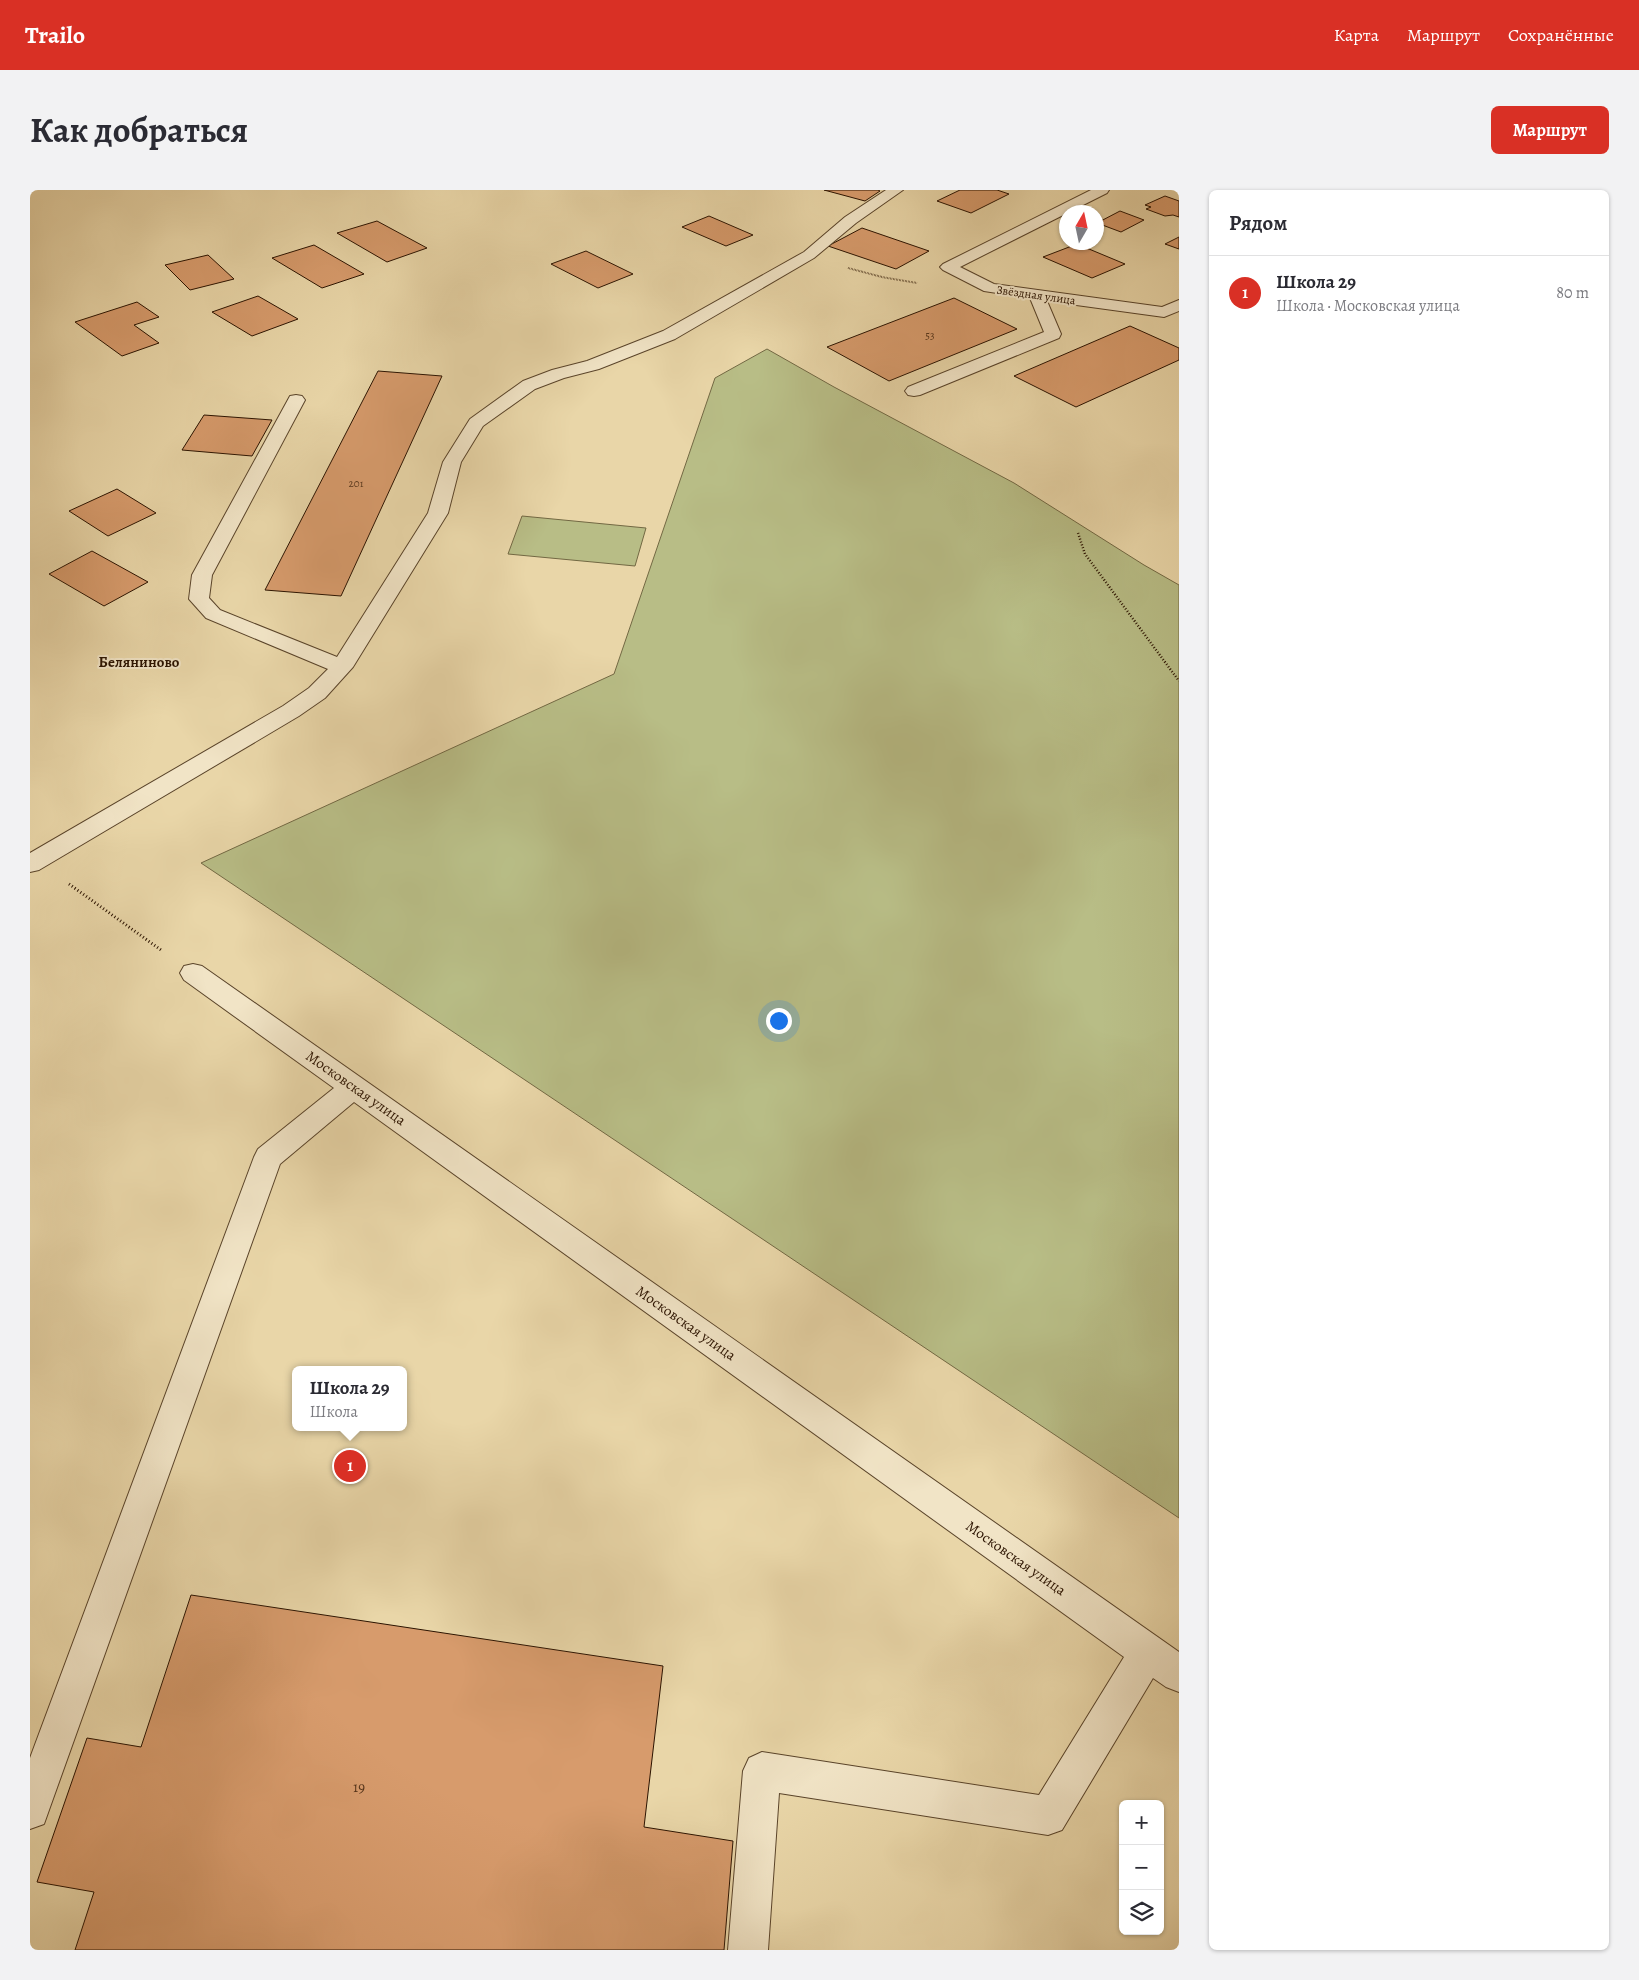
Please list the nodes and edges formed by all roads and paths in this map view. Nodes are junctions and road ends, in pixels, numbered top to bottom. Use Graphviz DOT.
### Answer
graph roads {
  1 [pos="896,190"];
  2 [pos="1102,190"];
  3 [pos="809,255"];
  4 [pos="959,273"];
  5 [pos="1037,296"];
  6 [pos="1179,304"];
  7 [pos="914,391"];
  8 [pos="296,400"];
  9 [pos="1078,533"];
  10 [pos="342,667"];
  11 [pos="1179,681"];
  12 [pos="32,860"];
  13 [pos="193,973"];
  14 [pos="354,1087"];
  15 [pos="1148,1652"];
  16 [pos="1179,1674"];
  17 [pos="30,1810"];
  18 [pos="748,1950"];
  1 -- 3 [label="street"];
  2 -- 4 [label="street"];
  3 -- 4 [label="path"];
  3 -- 10 [label="street"];
  4 -- 5 [label="street, Звёздная улица"];
  5 -- 6 [label="street, Звёздная улица"];
  5 -- 7 [label="street"];
  8 -- 10 [label="street"];
  9 -- 11 [label="path"];
  10 -- 12 [label="street"];
  12 -- 13 [label="path"];
  13 -- 14 [label="street, Московская улица"];
  14 -- 15 [label="street, Московская улица"];
  14 -- 17 [label="street"];
  15 -- 16 [label="street, Московская улица"];
  15 -- 18 [label="street"];
}
